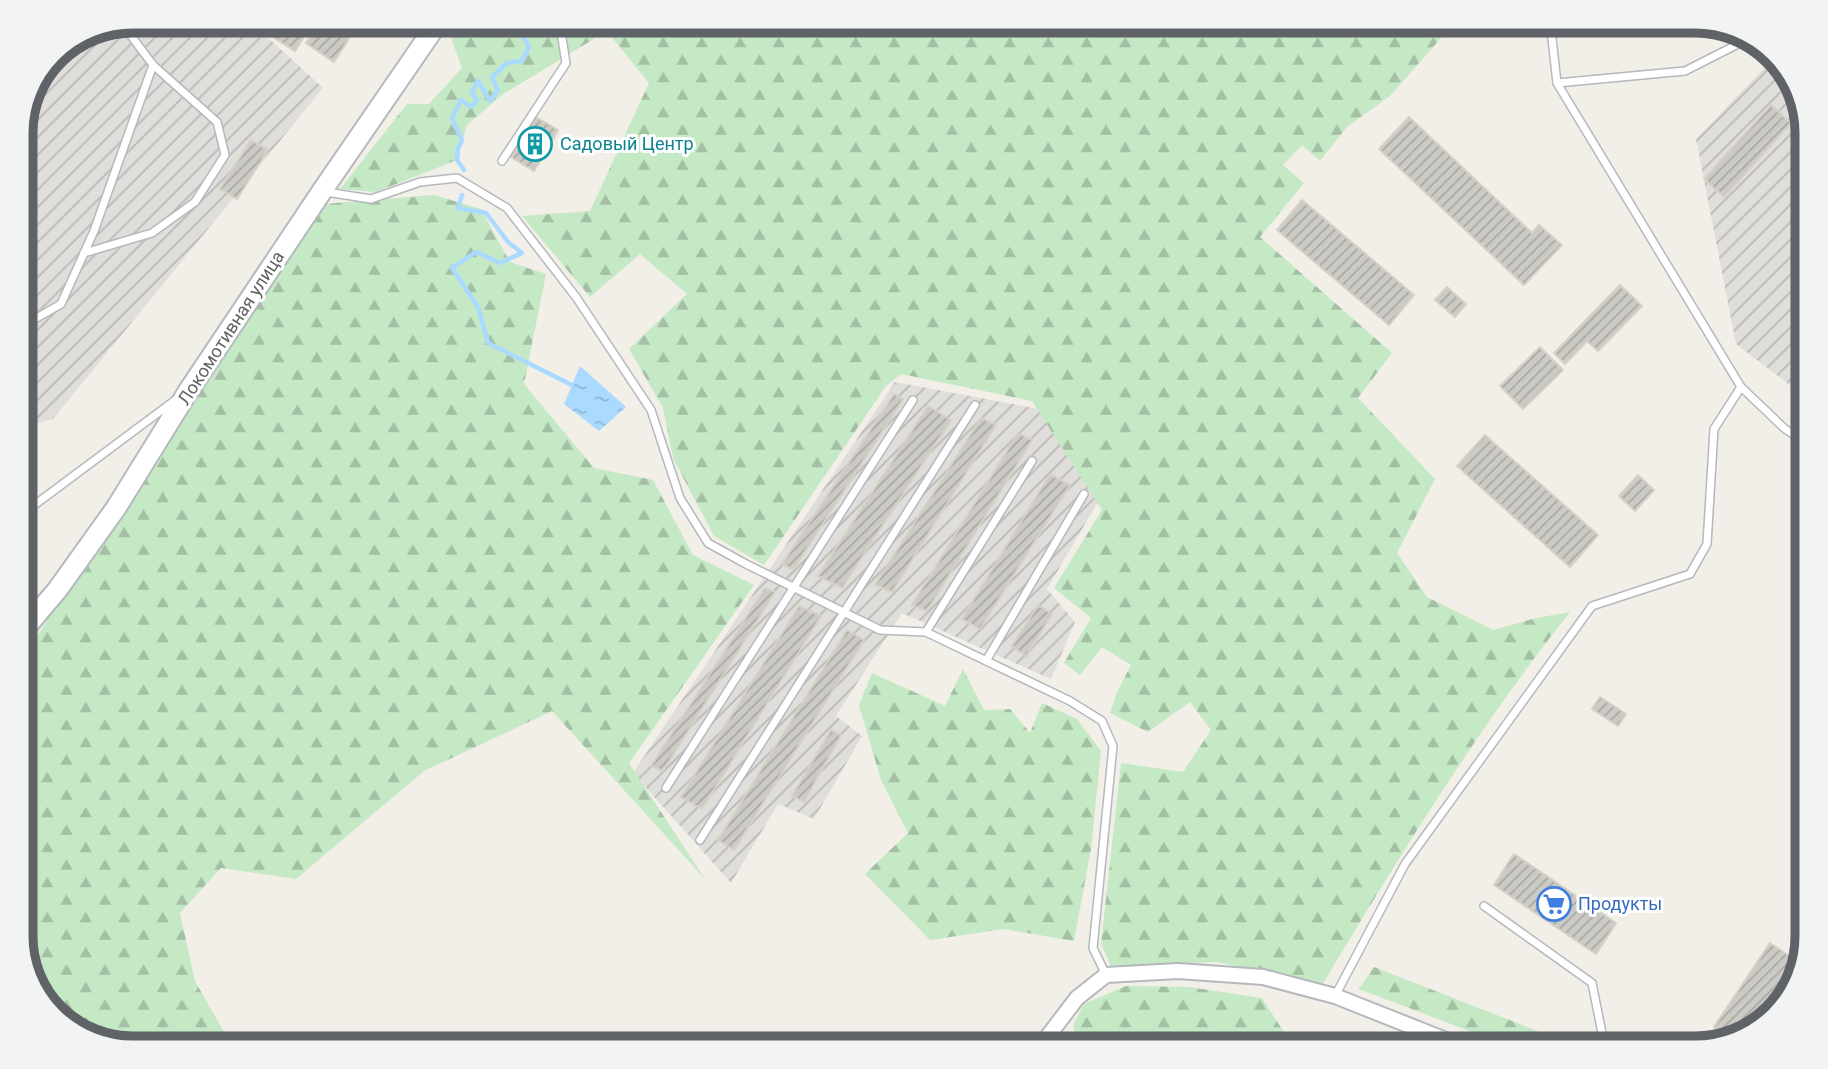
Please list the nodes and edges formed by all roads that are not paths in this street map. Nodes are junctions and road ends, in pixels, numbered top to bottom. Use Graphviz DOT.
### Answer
graph roads {
  1 [pos="129,33"];
  2 [pos="431,33"];
  3 [pos="560,33"];
  4 [pos="1551,33"];
  5 [pos="1739,44"];
  6 [pos="153,65"];
  7 [pos="1557,83"];
  8 [pos="502,161"];
  9 [pos="321,191"];
  10 [pos="84,253"];
  11 [pos="33,320"];
  12 [pos="1741,387"];
  13 [pos="189,390"];
  14 [pos="913,400"];
  15 [pos="975,405"];
  16 [pos="1795,436"];
  17 [pos="1032,461"];
  18 [pos="1084,494"];
  19 [pos="33,506"];
  20 [pos="795,588"];
  21 [pos="843,612"];
  22 [pos="33,619"];
  23 [pos="926,632"];
  24 [pos="986,661"];
  25 [pos="666,788"];
  26 [pos="700,840"];
  27 [pos="1484,906"];
  28 [pos="1107,975"];
  29 [pos="1335,996"];
  30 [pos="1048,1036"];
  31 [pos="1436,1036"];
  32 [pos="1603,1036"];
  1 -- 6 [label="lane"];
  2 -- 9 [label="street, Локомотивная улица"];
  3 -- 8 [label="lane"];
  4 -- 7 [label="lane"];
  5 -- 7 [label="lane"];
  6 -- 10 [label="lane"];
  6 -- 10 [label="lane"];
  7 -- 12 [label="lane"];
  9 -- 13 [label="street, Локомотивная улица"];
  9 -- 20 [label="lane"];
  10 -- 11 [label="lane"];
  12 -- 16 [label="lane"];
  12 -- 29 [label="lane"];
  13 -- 19 [label="lane"];
  13 -- 22 [label="street, Локомотивная улица"];
  14 -- 20 [label="lane"];
  15 -- 21 [label="lane"];
  17 -- 23 [label="lane"];
  18 -- 24 [label="lane"];
  20 -- 21 [label="lane"];
  20 -- 25 [label="lane"];
  21 -- 23 [label="lane"];
  21 -- 26 [label="lane"];
  23 -- 24 [label="lane"];
  24 -- 28 [label="lane"];
  27 -- 32 [label="lane"];
  28 -- 29 [label="street"];
  28 -- 30 [label="street"];
  29 -- 31 [label="street"];
}
